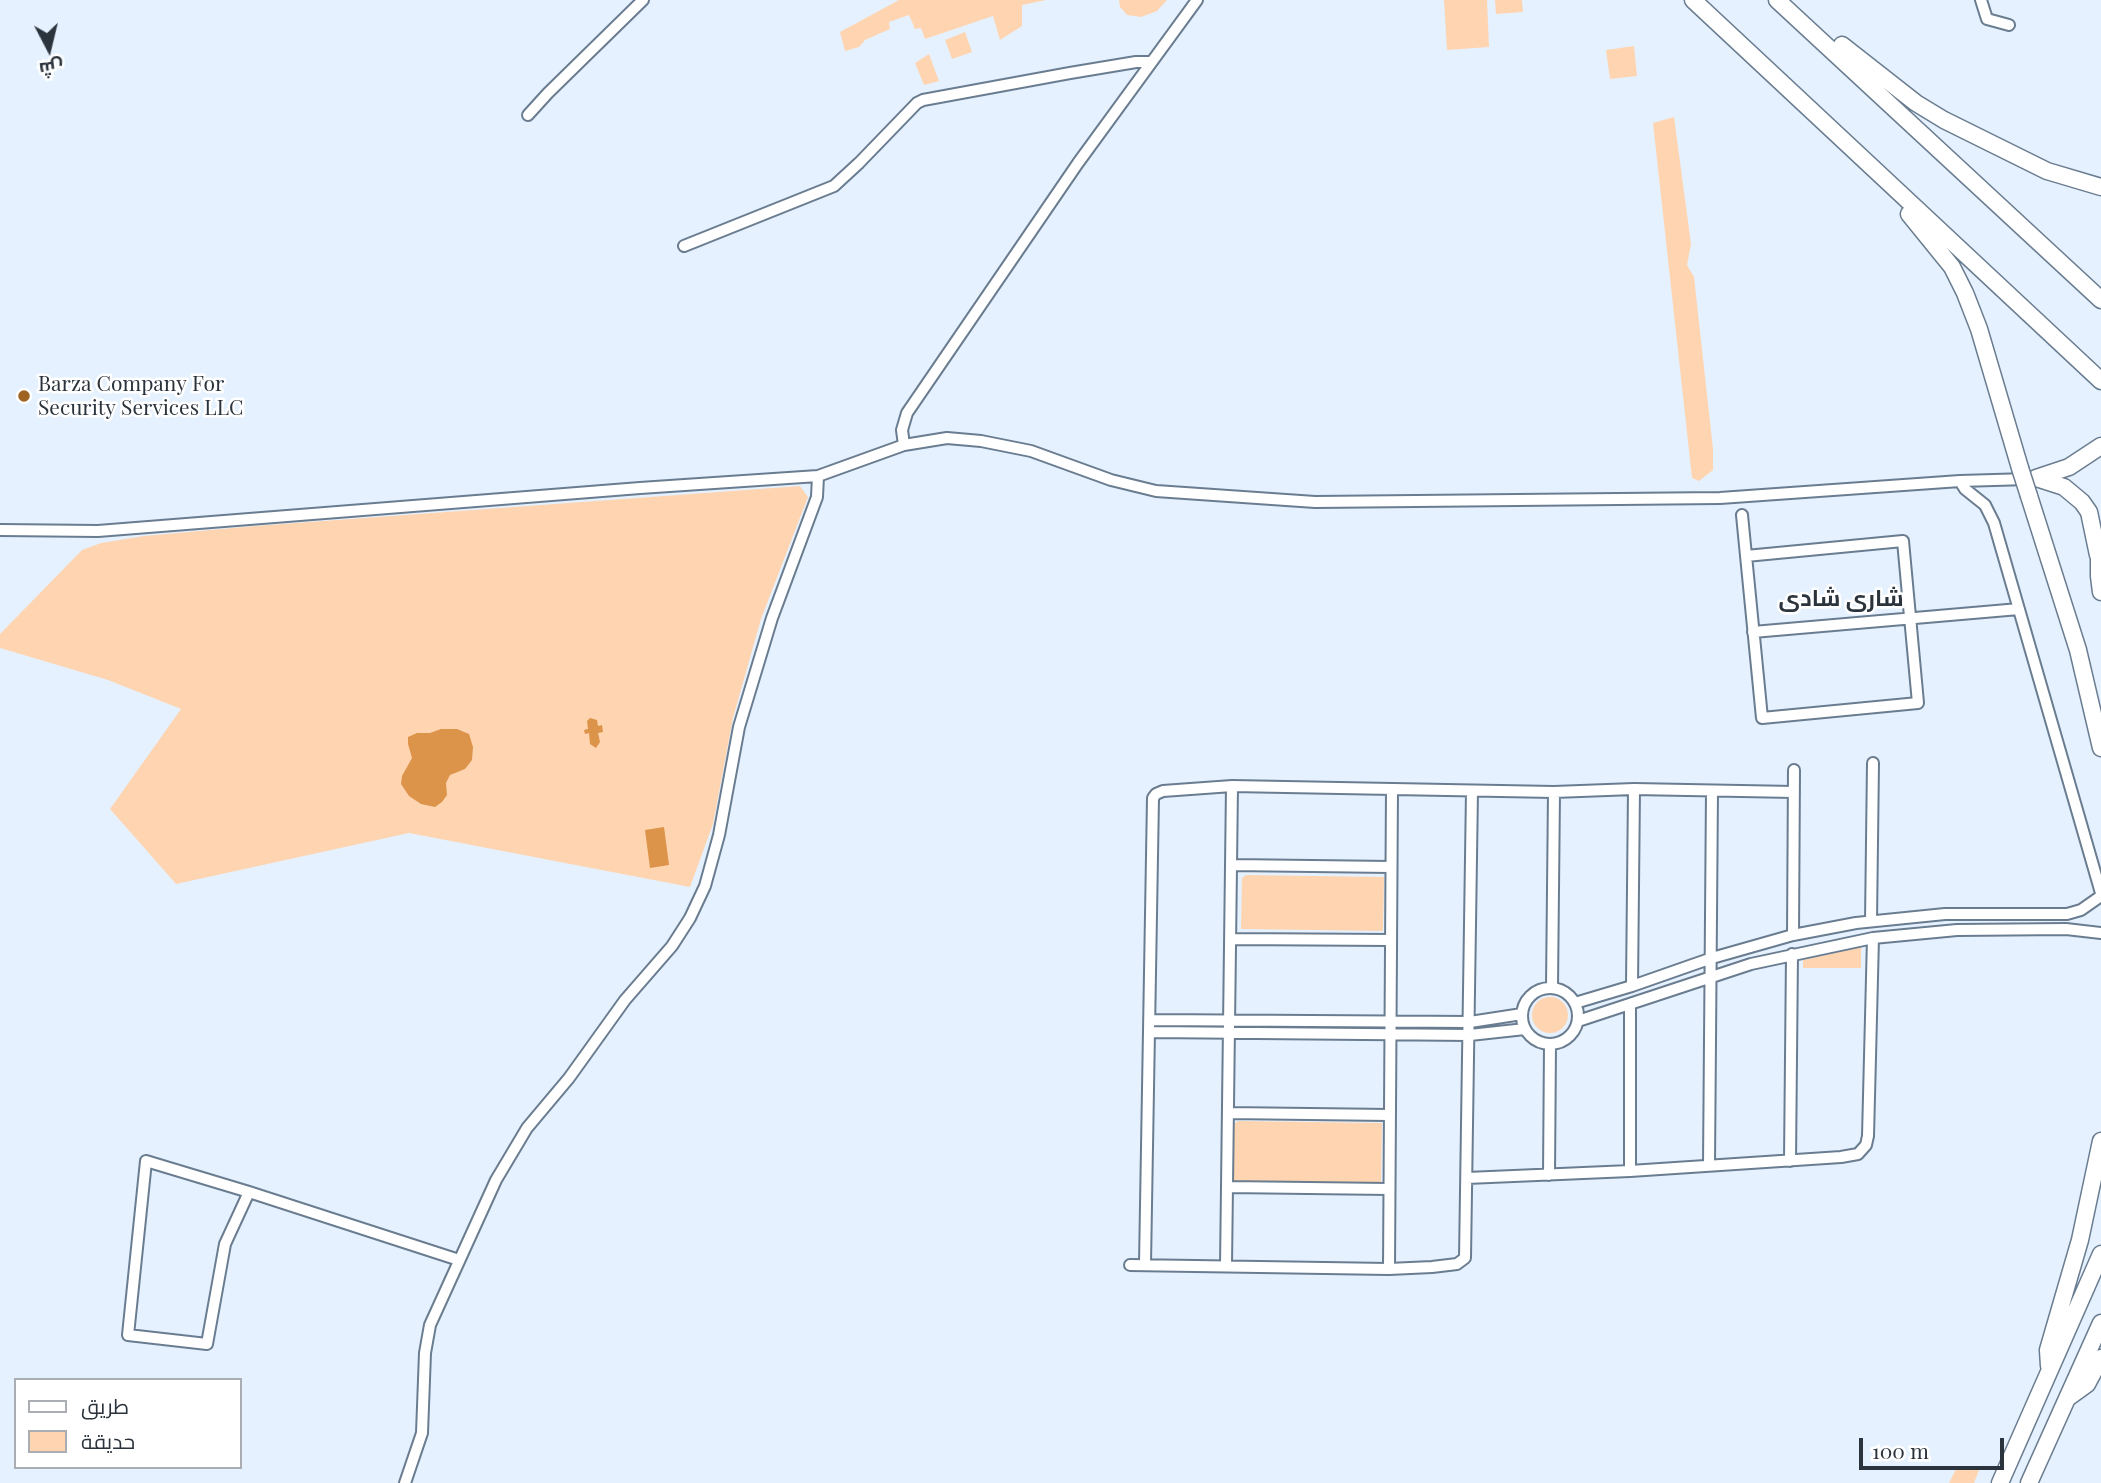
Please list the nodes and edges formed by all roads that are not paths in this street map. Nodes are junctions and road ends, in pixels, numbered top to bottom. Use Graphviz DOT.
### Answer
graph roads {
  1 [pos="643,0"];
  2 [pos="1197,0"];
  3 [pos="1693,0"];
  4 [pos="1777,0"];
  5 [pos="1785,0"];
  6 [pos="1981,0"];
  7 [pos="2008,25"];
  8 [pos="1150,62"];
  9 [pos="528,115"];
  10 [pos="1877,173"];
  11 [pos="2101,187"];
  12 [pos="684,246"];
  13 [pos="2101,300"];
  14 [pos="2101,380"];
  15 [pos="904,445"];
  16 [pos="2101,446"];
  17 [pos="818,476"];
  18 [pos="2036,478"];
  19 [pos="1959,481"];
  20 [pos="1741,515"];
  21 [pos="2101,529"];
  22 [pos="0,530"];
  23 [pos="2098,555"];
  24 [pos="1746,556"];
  25 [pos="2101,592"];
  26 [pos="2019,609"];
  27 [pos="1910,618"];
  28 [pos="1753,632"];
  29 [pos="2078,650"];
  30 [pos="2101,707"];
  31 [pos="2101,748"];
  32 [pos="1874,763"];
  33 [pos="1794,770"];
  34 [pos="1233,786"];
  35 [pos="1392,789"];
  36 [pos="1634,789"];
  37 [pos="1472,790"];
  38 [pos="1712,791"];
  39 [pos="1554,792"];
  40 [pos="1794,792"];
  41 [pos="1232,865"];
  42 [pos="1391,867"];
  43 [pos="2101,895"];
  44 [pos="1871,921"];
  45 [pos="2101,933"];
  46 [pos="1793,935"];
  47 [pos="1873,938"];
  48 [pos="1231,939"];
  49 [pos="1391,940"];
  50 [pos="1792,954"];
  51 [pos="1712,958"];
  52 [pos="1710,977"];
  53 [pos="1632,986"];
  54 [pos="1552,987"];
  55 [pos="1575,1003"];
  56 [pos="1630,1004"];
  57 [pos="1522,1014"];
  58 [pos="1578,1021"];
  59 [pos="1470,1022"];
  60 [pos="1391,1023"];
  61 [pos="1150,1026"];
  62 [pos="1231,1026"];
  63 [pos="1525,1029"];
  64 [pos="1390,1035"];
  65 [pos="1470,1035"];
  66 [pos="1550,1044"];
  67 [pos="1229,1113"];
  68 [pos="1390,1115"];
  69 [pos="2101,1141"];
  70 [pos="1790,1161"];
  71 [pos="1710,1166"];
  72 [pos="1630,1171"];
  73 [pos="1549,1175"];
  74 [pos="1467,1178"];
  75 [pos="1227,1187"];
  76 [pos="1389,1189"];
  77 [pos="249,1192"];
  78 [pos="2101,1254"];
  79 [pos="459,1260"];
  80 [pos="1145,1264"];
  81 [pos="1130,1265"];
  82 [pos="1226,1266"];
  83 [pos="1389,1269"];
  84 [pos="2101,1323"];
  85 [pos="2101,1357"];
  86 [pos="2050,1372"];
  87 [pos="2067,1399"];
  88 [pos="405,1483"];
  89 [pos="2000,1483"];
  90 [pos="2029,1483"];
  1 -- 9 [label="street"];
  2 -- 8 [label="street"];
  3 -- 10 [label="highway"];
  4 -- 13 [label="highway"];
  5 -- 11 [label="highway"];
  6 -- 7 [label="street"];
  8 -- 12 [label="street"];
  8 -- 15 [label="street"];
  10 -- 14 [label="highway"];
  10 -- 29 [label="highway, bridge"];
  15 -- 17 [label="street"];
  15 -- 19 [label="street"];
  16 -- 18 [label="highway"];
  17 -- 22 [label="street"];
  17 -- 79 [label="street"];
  18 -- 19 [label="street"];
  18 -- 23 [label="highway"];
  19 -- 26 [label="street"];
  20 -- 24 [label="street"];
  21 -- 23 [label="highway"];
  23 -- 25 [label="highway"];
  24 -- 27 [label="street"];
  24 -- 28 [label="street"];
  26 -- 27 [label="street"];
  26 -- 43 [label="street"];
  27 -- 28 [label="street"];
  27 -- 28 [label="street"];
  29 -- 30 [label="highway"];
  29 -- 31 [label="highway"];
  32 -- 44 [label="street"];
  33 -- 40 [label="street"];
  34 -- 35 [label="street"];
  34 -- 41 [label="street"];
  34 -- 61 [label="street"];
  35 -- 37 [label="street"];
  35 -- 42 [label="street"];
  36 -- 38 [label="street"];
  36 -- 39 [label="street"];
  36 -- 53 [label="street"];
  37 -- 39 [label="street"];
  37 -- 59 [label="street"];
  38 -- 40 [label="street"];
  38 -- 51 [label="street"];
  39 -- 54 [label="street"];
  40 -- 46 [label="street"];
  41 -- 42 [label="street"];
  41 -- 48 [label="street"];
  42 -- 49 [label="street"];
  43 -- 44 [label="street"];
  44 -- 46 [label="street"];
  45 -- 47 [label="street"];
  46 -- 51 [label="street"];
  47 -- 50 [label="street"];
  47 -- 70 [label="street"];
  48 -- 49 [label="street"];
  48 -- 62 [label="street"];
  49 -- 60 [label="street"];
  50 -- 52 [label="street"];
  50 -- 70 [label="street"];
  51 -- 52 [label="street"];
  51 -- 53 [label="street"];
  52 -- 56 [label="street"];
  52 -- 71 [label="street"];
  53 -- 55 [label="street"];
  54 -- 55 [label="street"];
  54 -- 57 [label="street"];
  55 -- 58 [label="street"];
  56 -- 58 [label="street"];
  56 -- 72 [label="street"];
  57 -- 59 [label="street"];
  57 -- 63 [label="street"];
  58 -- 66 [label="street"];
  59 -- 60 [label="street"];
  59 -- 65 [label="street"];
  60 -- 62 [label="street"];
  60 -- 64 [label="street"];
  61 -- 62 [label="street"];
  61 -- 80 [label="street"];
  62 -- 64 [label="street"];
  62 -- 67 [label="street"];
  63 -- 65 [label="street"];
  63 -- 66 [label="street"];
  64 -- 65 [label="street"];
  64 -- 68 [label="street"];
  65 -- 74 [label="street"];
  66 -- 73 [label="street"];
  67 -- 68 [label="street"];
  67 -- 75 [label="street"];
  68 -- 76 [label="street"];
  69 -- 86 [label="highway"];
  70 -- 71 [label="street"];
  71 -- 72 [label="street"];
  72 -- 73 [label="street"];
  73 -- 74 [label="street"];
  74 -- 83 [label="street"];
  75 -- 76 [label="street"];
  75 -- 82 [label="street"];
  76 -- 83 [label="street"];
  77 -- 77 [label="street"];
  77 -- 79 [label="street"];
  78 -- 86 [label="highway"];
  79 -- 88 [label="street"];
  80 -- 81 [label="street"];
  80 -- 82 [label="street"];
  82 -- 83 [label="street"];
  84 -- 87 [label="highway"];
  85 -- 87 [label="highway"];
  86 -- 89 [label="highway"];
  87 -- 90 [label="highway"];
}
